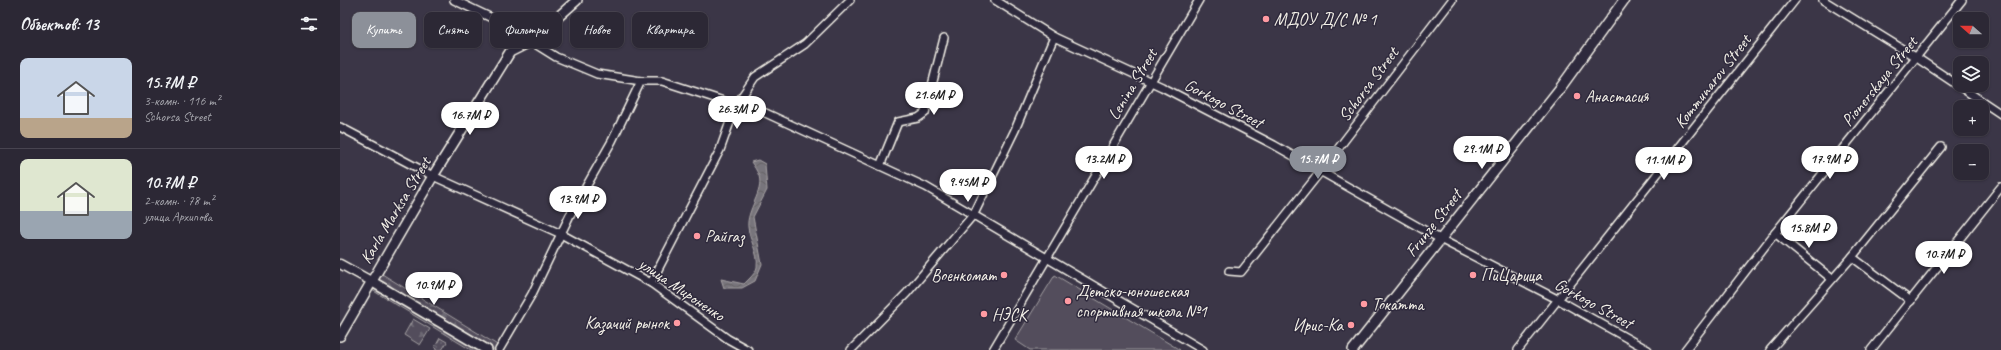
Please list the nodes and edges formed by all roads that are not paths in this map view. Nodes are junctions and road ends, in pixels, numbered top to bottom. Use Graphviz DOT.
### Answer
graph roads {
  1 [pos="454,0"];
  2 [pos="577,0"];
  3 [pos="850,0"];
  4 [pos="995,0"];
  5 [pos="1199,0"];
  6 [pos="1452,0"];
  7 [pos="1624,0"];
  8 [pos="1795,0"];
  9 [pos="1823,0"];
  10 [pos="1962,0"];
  11 [pos="562,13"];
  12 [pos="490,17"];
  13 [pos="1054,37"];
  14 [pos="944,38"];
  15 [pos="518,48"];
  16 [pos="540,48"];
  17 [pos="1917,58"];
  18 [pos="641,81"];
  19 [pos="1151,82"];
  20 [pos="736,105"];
  21 [pos="2001,114"];
  22 [pos="340,127"];
  23 [pos="1941,147"];
  24 [pos="880,166"];
  25 [pos="1321,171"];
  26 [pos="433,176"];
  27 [pos="2001,187"];
  28 [pos="974,214"];
  29 [pos="1775,233"];
  30 [pos="561,234"];
  31 [pos="1440,239"];
  32 [pos="1852,257"];
  33 [pos="1047,259"];
  34 [pos="340,264"];
  35 [pos="1229,272"];
  36 [pos="1832,280"];
  37 [pos="371,281"];
  38 [pos="651,283"];
  39 [pos="1557,300"];
  40 [pos="1911,301"];
  41 [pos="340,336"];
  42 [pos="487,350"];
  43 [pos="499,350"];
  44 [pos="748,350"];
  45 [pos="851,350"];
  46 [pos="993,350"];
  47 [pos="1203,350"];
  48 [pos="1353,350"];
  49 [pos="1518,350"];
  50 [pos="1648,350"];
  51 [pos="1685,350"];
  52 [pos="1770,350"];
  53 [pos="1871,350"];
  1 -- 12 [label="street"];
  2 -- 11 [label="main road, Karla Marksa Street"];
  3 -- 20 [label="street"];
  4 -- 13 [label="street, Gorkogo Street"];
  5 -- 19 [label="street, Lenina Street"];
  6 -- 25 [label="street, Schorsa Street"];
  7 -- 31 [label="main road, Frunze Street"];
  8 -- 39 [label="street, Kommunarov Street"];
  9 -- 17 [label="street"];
  10 -- 17 [label="street, Pionerskaya Street"];
  13 -- 19 [label="street, Gorkogo Street"];
  13 -- 28 [label="street"];
  14 -- 24 [label="street"];
  15 -- 26 [label="main road, Karla Marksa Street"];
  16 -- 18 [label="street"];
  17 -- 21 [label="street"];
  17 -- 29 [label="street, Pionerskaya Street"];
  18 -- 20 [label="street"];
  18 -- 30 [label="street"];
  19 -- 25 [label="street, Gorkogo Street"];
  19 -- 33 [label="street, Lenina Street"];
  20 -- 24 [label="street"];
  20 -- 38 [label="street"];
  22 -- 26 [label="street, улица Мироненко"];
  23 -- 32 [label="street"];
  24 -- 28 [label="street"];
  25 -- 31 [label="street, Gorkogo Street"];
  25 -- 35 [label="street, Schorsa Street"];
  26 -- 30 [label="street, улица Мироненко"];
  26 -- 37 [label="main road, Karla Marksa Street"];
  27 -- 40 [label="street"];
  28 -- 33 [label="street"];
  28 -- 45 [label="street"];
  29 -- 36 [label="street"];
  29 -- 51 [label="street, Pionerskaya Street"];
  30 -- 38 [label="street, улица Мироненко"];
  30 -- 43 [label="street"];
  31 -- 39 [label="street, Gorkogo Street"];
  31 -- 48 [label="main road, Frunze Street"];
  32 -- 36 [label="street"];
  32 -- 40 [label="street"];
  33 -- 46 [label="street, Lenina Street"];
  33 -- 47 [label="street"];
  34 -- 37 [label="street"];
  36 -- 52 [label="street"];
  37 -- 41 [label="main road, Karla Marksa Street"];
  37 -- 42 [label="main road"];
  38 -- 44 [label="street, улица Мироненко"];
  39 -- 49 [label="street, Kommunarov Street"];
  39 -- 50 [label="street, Gorkogo Street"];
  40 -- 53 [label="street"];
}
